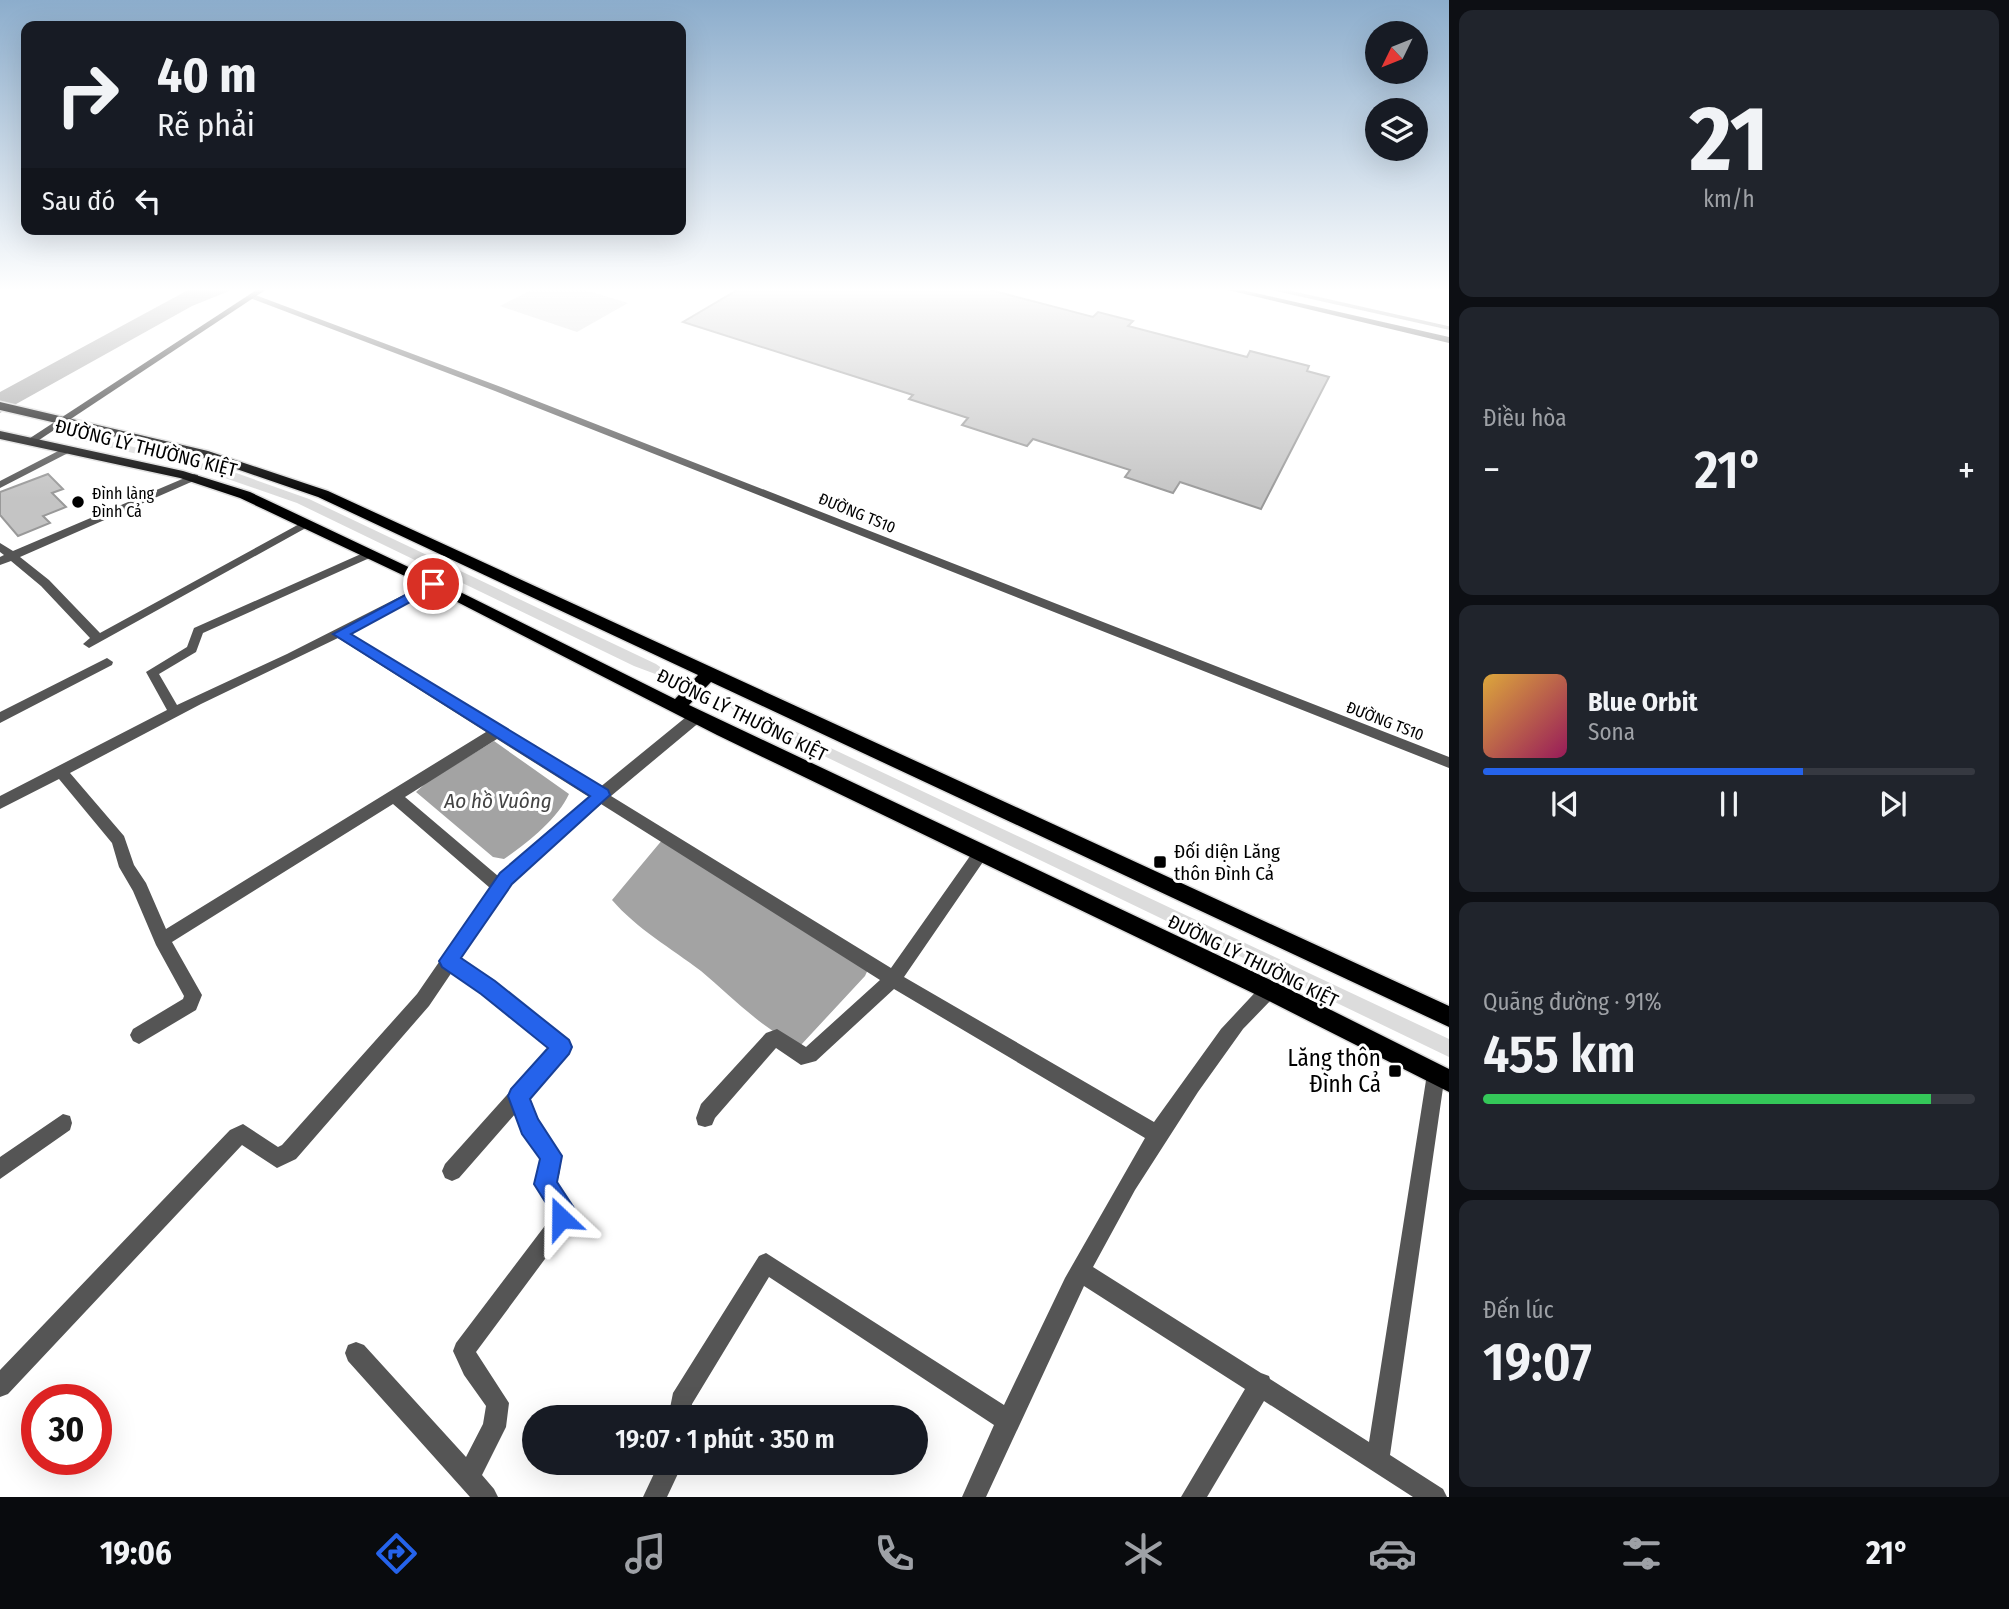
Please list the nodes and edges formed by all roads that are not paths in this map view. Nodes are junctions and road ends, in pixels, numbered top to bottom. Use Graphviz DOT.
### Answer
graph roads {
  1 [pos="157,359"];
  2 [pos="425,359"];
  3 [pos="0,406"];
  4 [pos="64,420"];
  5 [pos="0,435"];
  6 [pos="29,442"];
  7 [pos="66,450"];
  8 [pos="194,477"];
  9 [pos="0,485"];
  10 [pos="307,524"];
  11 [pos="0,547"];
  12 [pos="370,554"];
  13 [pos="6,558"];
  14 [pos="433,584"];
  15 [pos="340,634"];
  16 [pos="107,662"];
  17 [pos="709,674"];
  18 [pos="677,707"];
  19 [pos="174,713"];
  20 [pos="696,717"];
  21 [pos="0,719"];
  22 [pos="499,731"];
  23 [pos="1449,763"];
  24 [pos="61,772"];
  25 [pos="602,795"];
  26 [pos="395,797"];
  27 [pos="0,803"];
  28 [pos="980,854"];
  29 [pos="500,887"];
  30 [pos="162,940"];
  31 [pos="449,961"];
  32 [pos="893,979"];
  33 [pos="1269,990"];
  34 [pos="1449,1017"];
  35 [pos="139,1035"];
  36 [pos="1443,1077"];
  37 [pos="519,1096"];
  38 [pos="705,1118"];
  39 [pos="62,1123"];
  40 [pos="1156,1134"];
  41 [pos="0,1169"];
  42 [pos="452,1171"];
  43 [pos="1080,1271"];
  44 [pos="356,1353"];
  45 [pos="1261,1384"];
  46 [pos="0,1385"];
  47 [pos="681,1405"];
  48 [pos="1007,1421"];
  49 [pos="1378,1460"];
  50 [pos="665,1475"];
  51 [pos="468,1477"];
  52 [pos="486,1497"];
  53 [pos="655,1497"];
  54 [pos="974,1497"];
  55 [pos="1193,1497"];
  56 [pos="1435,1497"];
  1 -- 4 [label="street"];
  2 -- 23 [label="street, ĐƯỜNG TS10"];
  3 -- 4 [label="main road, ĐƯỜNG LÝ THƯỜNG KIỆT"];
  4 -- 6 [label="street"];
  4 -- 17 [label="main road, ĐƯỜNG LÝ THƯỜNG KIỆT"];
  5 -- 6 [label="main road, ĐƯỜNG LÝ THƯỜNG KIỆT"];
  6 -- 7 [label="main road, ĐƯỜNG LÝ THƯỜNG KIỆT"];
  7 -- 8 [label="main road, ĐƯỜNG LÝ THƯỜNG KIỆT"];
  7 -- 9 [label="street"];
  8 -- 10 [label="main road, ĐƯỜNG LÝ THƯỜNG KIỆT"];
  8 -- 13 [label="street"];
  10 -- 12 [label="main road, ĐƯỜNG LÝ THƯỜNG KIỆT"];
  10 -- 13 [label="street"];
  11 -- 13 [label="street"];
  12 -- 14 [label="main road, ĐƯỜNG LÝ THƯỜNG KIỆT"];
  12 -- 19 [label="street"];
  14 -- 15 [label="street"];
  14 -- 18 [label="main road, ĐƯỜNG LÝ THƯỜNG KIỆT"];
  15 -- 19 [label="street"];
  15 -- 22 [label="street"];
  16 -- 21 [label="street"];
  17 -- 18 [label="main road"];
  17 -- 34 [label="main road, ĐƯỜNG LÝ THƯỜNG KIỆT"];
  18 -- 20 [label="main road, ĐƯỜNG LÝ THƯỜNG KIỆT"];
  19 -- 24 [label="street"];
  20 -- 25 [label="street"];
  20 -- 28 [label="main road, ĐƯỜNG LÝ THƯỜNG KIỆT"];
  22 -- 25 [label="street"];
  22 -- 26 [label="street"];
  24 -- 27 [label="street"];
  24 -- 30 [label="street"];
  25 -- 29 [label="street"];
  25 -- 32 [label="street"];
  26 -- 29 [label="street"];
  26 -- 30 [label="street"];
  28 -- 32 [label="street"];
  28 -- 33 [label="main road, ĐƯỜNG LÝ THƯỜNG KIỆT"];
  29 -- 31 [label="street"];
  30 -- 35 [label="street"];
  31 -- 37 [label="street"];
  31 -- 46 [label="street"];
  32 -- 38 [label="street"];
  32 -- 40 [label="street"];
  33 -- 36 [label="main road, ĐƯỜNG LÝ THƯỜNG KIỆT"];
  33 -- 40 [label="street"];
  36 -- 49 [label="street"];
  37 -- 42 [label="street"];
  37 -- 51 [label="street"];
  39 -- 41 [label="street"];
  40 -- 43 [label="street"];
  43 -- 45 [label="street"];
  43 -- 48 [label="street"];
  44 -- 51 [label="street"];
  45 -- 49 [label="street"];
  45 -- 55 [label="street"];
  47 -- 48 [label="street"];
  48 -- 54 [label="street"];
  49 -- 56 [label="street"];
  50 -- 53 [label="street"];
  51 -- 52 [label="street"];
}
